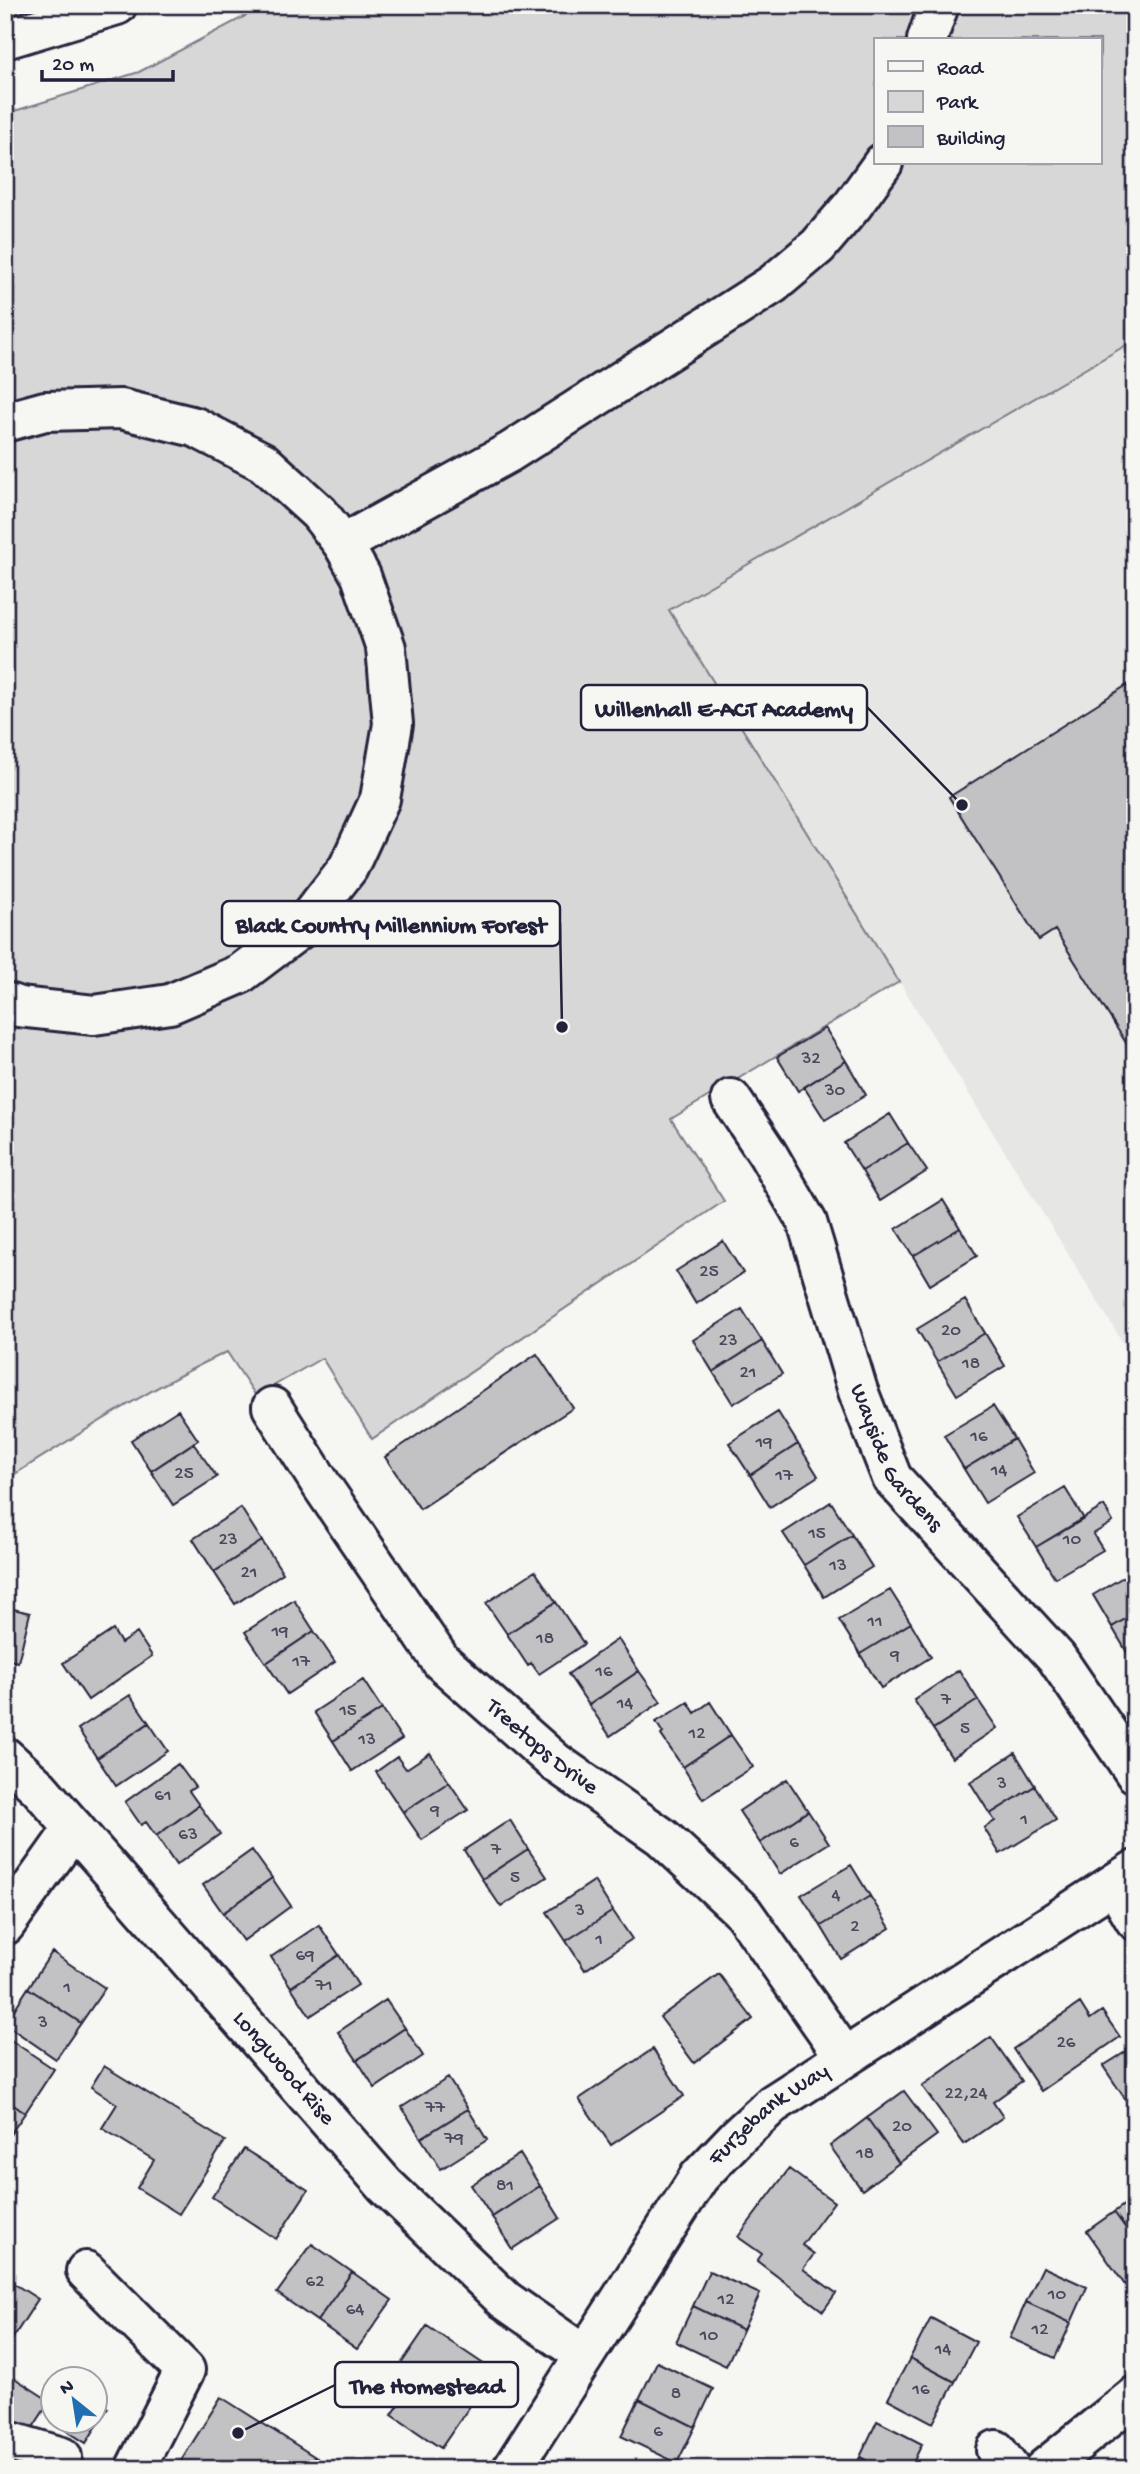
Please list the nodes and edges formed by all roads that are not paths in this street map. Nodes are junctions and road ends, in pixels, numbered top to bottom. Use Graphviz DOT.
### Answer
graph roads {
  1 [pos="117,5"];
  2 [pos="940,5"];
  3 [pos="928,38"];
  4 [pos="5,39"];
  5 [pos="882,164"];
  6 [pos="5,422"];
  7 [pos="343,544"];
  8 [pos="5,1002"];
  9 [pos="731,1099"];
  10 [pos="272,1408"];
  11 [pos="5,1756"];
  12 [pos="1135,1773"];
  13 [pos="74,1828"];
  14 [pos="1124,1877"];
  15 [pos="1135,1920"];
  16 [pos="5,1925"];
  17 [pos="845,2057"];
  18 [pos="86,2271"];
  19 [pos="584,2355"];
  20 [pos="1135,2396"];
  21 [pos="5,2440"];
  22 [pos="62,2457"];
  23 [pos="135,2469"];
  24 [pos="512,2469"];
  25 [pos="1044,2469"];
  1 -- 4 [label="street"];
  2 -- 3 [label="street"];
  5 -- 7 [label="street"];
  6 -- 7 [label="street"];
  7 -- 8 [label="street"];
  9 -- 12 [label="street, Wayside Gardens"];
  10 -- 17 [label="street, Treetops Drive"];
  11 -- 13 [label="street, Longwood Rise"];
  13 -- 16 [label="street"];
  13 -- 19 [label="street, Longwood Rise"];
  14 -- 15 [label="street"];
  14 -- 17 [label="street, Furzebank Way"];
  17 -- 19 [label="street, Furzebank Way"];
  18 -- 23 [label="street"];
  19 -- 24 [label="street, Furzebank Way"];
  20 -- 25 [label="street"];
  21 -- 22 [label="street"];
}
